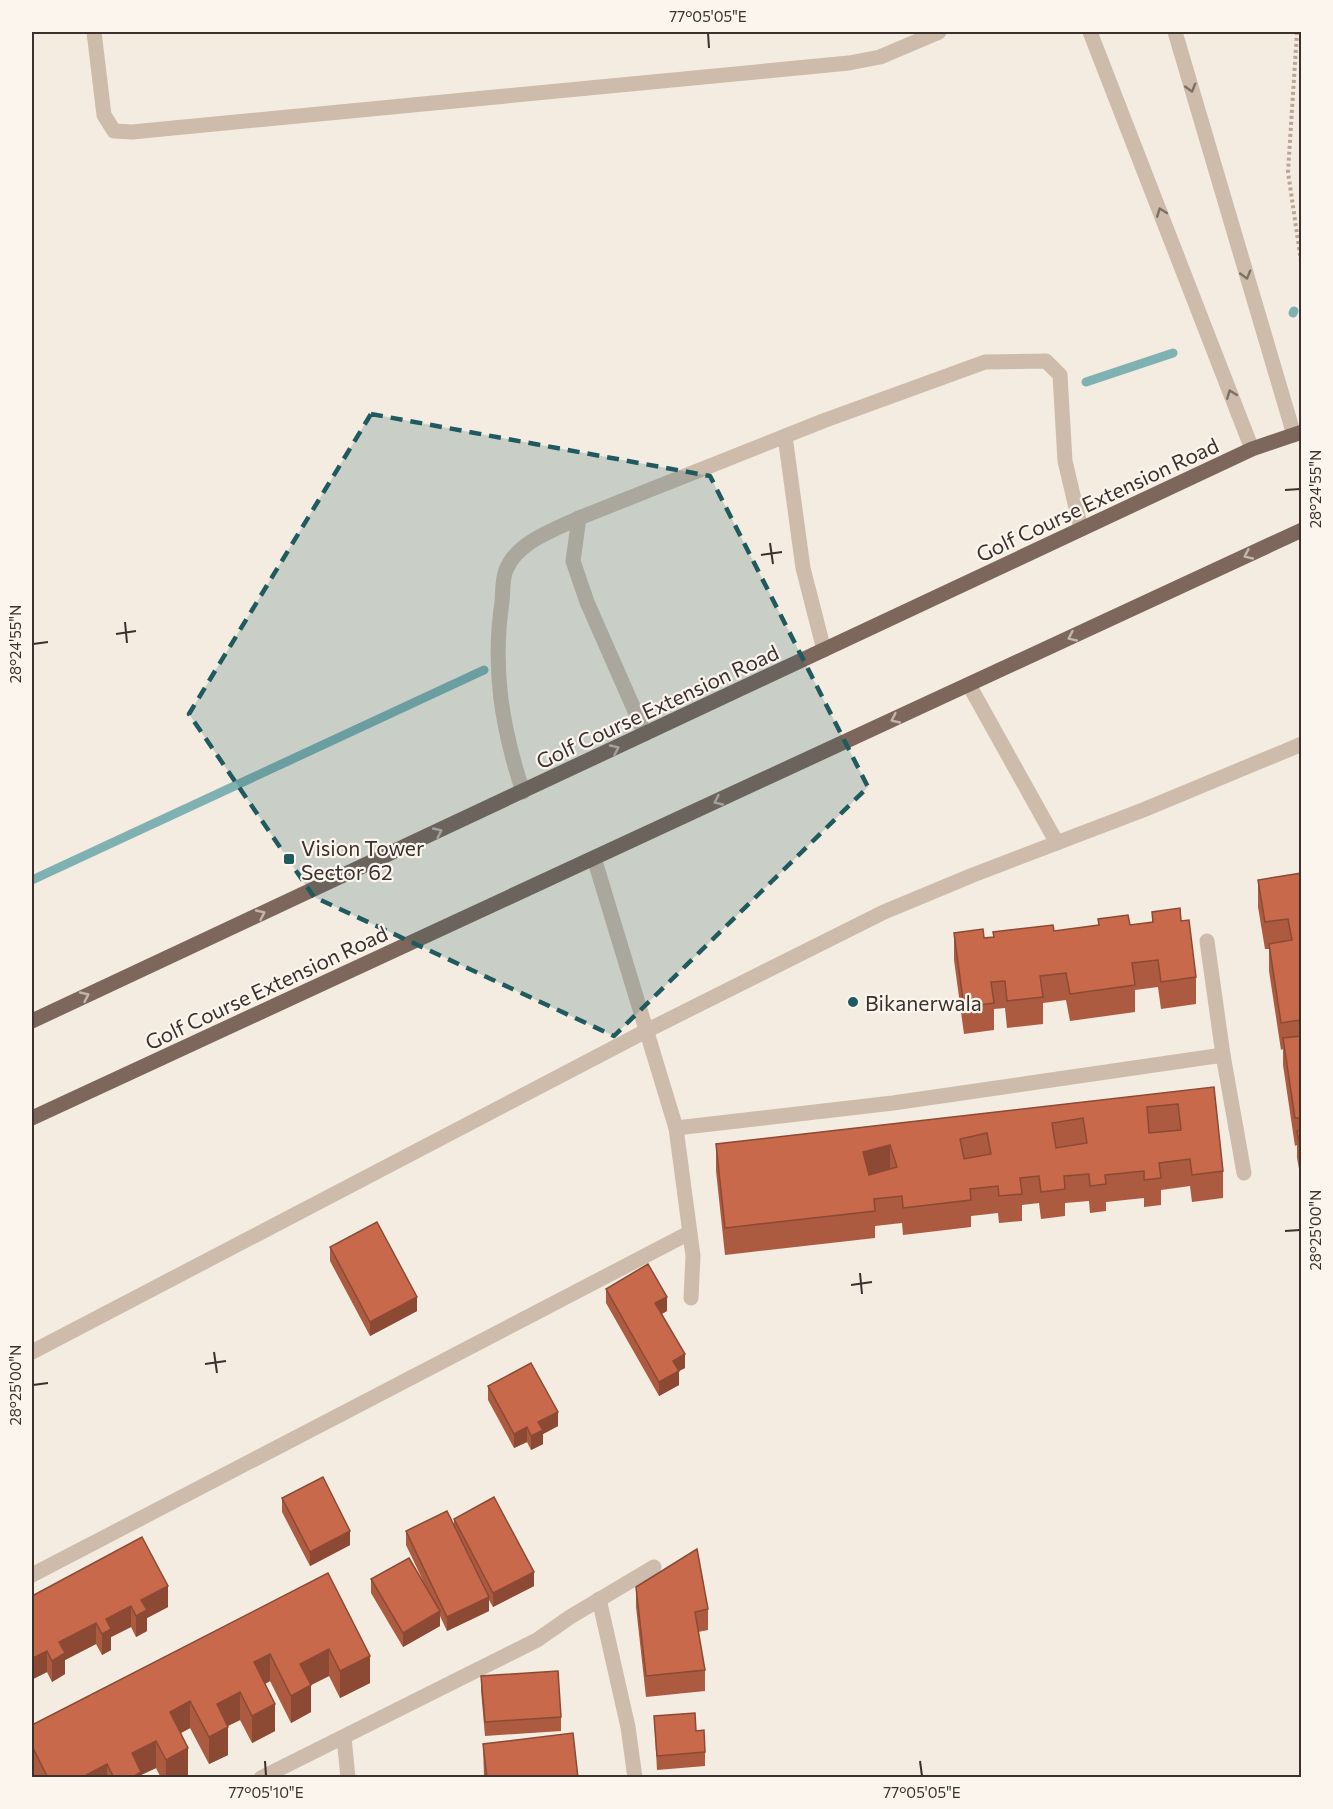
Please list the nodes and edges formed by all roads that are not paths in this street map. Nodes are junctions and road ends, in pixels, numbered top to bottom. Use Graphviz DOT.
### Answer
graph roads {
  1 [pos="93,32"];
  2 [pos="939,32"];
  3 [pos="1090,32"];
  4 [pos="1175,32"];
  5 [pos="1298,434"];
  6 [pos="785,435"];
  7 [pos="1252,449"];
  8 [pos="579,518"];
  9 [pos="1081,529"];
  10 [pos="1302,530"];
  11 [pos="824,650"];
  12 [pos="969,685"];
  13 [pos="645,734"];
  14 [pos="1299,748"];
  15 [pos="523,792"];
  16 [pos="1057,843"];
  17 [pos="594,858"];
  18 [pos="1207,941"];
  19 [pos="32,1021"];
  20 [pos="646,1031"];
  21 [pos="1223,1055"];
  22 [pos="32,1118"];
  23 [pos="676,1128"];
  24 [pos="1244,1173"];
  25 [pos="689,1233"];
  26 [pos="691,1298"];
  27 [pos="32,1352"];
  28 [pos="654,1567"];
  29 [pos="32,1575"];
  30 [pos="598,1599"];
  31 [pos="344,1737"];
  32 [pos="261,1778"];
  33 [pos="348,1778"];
  34 [pos="635,1778"];
  1 -- 2 [label="street"];
  7 -- 3 [label="street, one-way"];
  4 -- 5 [label="street, one-way"];
  5 -- 7 [label="main road, Golf Course Extension Road"];
  6 -- 8 [label="street"];
  6 -- 9 [label="street"];
  6 -- 11 [label="street"];
  7 -- 9 [label="main road, Golf Course Extension Road"];
  8 -- 13 [label="street"];
  8 -- 15 [label="street"];
  9 -- 11 [label="main road, Golf Course Extension Road"];
  10 -- 12 [label="main road, Golf Course Extension Road, one-way"];
  11 -- 13 [label="main road, Golf Course Extension Road"];
  12 -- 16 [label="street"];
  12 -- 17 [label="main road, Golf Course Extension Road, one-way"];
  15 -- 13 [label="main road, Golf Course Extension Road, one-way"];
  14 -- 16 [label="street"];
  19 -- 15 [label="main road, Golf Course Extension Road, one-way"];
  16 -- 20 [label="street"];
  17 -- 20 [label="street"];
  17 -- 22 [label="main road, Golf Course Extension Road"];
  18 -- 21 [label="street"];
  20 -- 23 [label="street"];
  20 -- 27 [label="street"];
  21 -- 23 [label="street"];
  21 -- 24 [label="street"];
  23 -- 25 [label="street"];
  25 -- 26 [label="street"];
  25 -- 29 [label="street"];
  28 -- 30 [label="street"];
  30 -- 31 [label="street"];
  30 -- 34 [label="street"];
  31 -- 32 [label="street"];
  31 -- 33 [label="street"];
}
